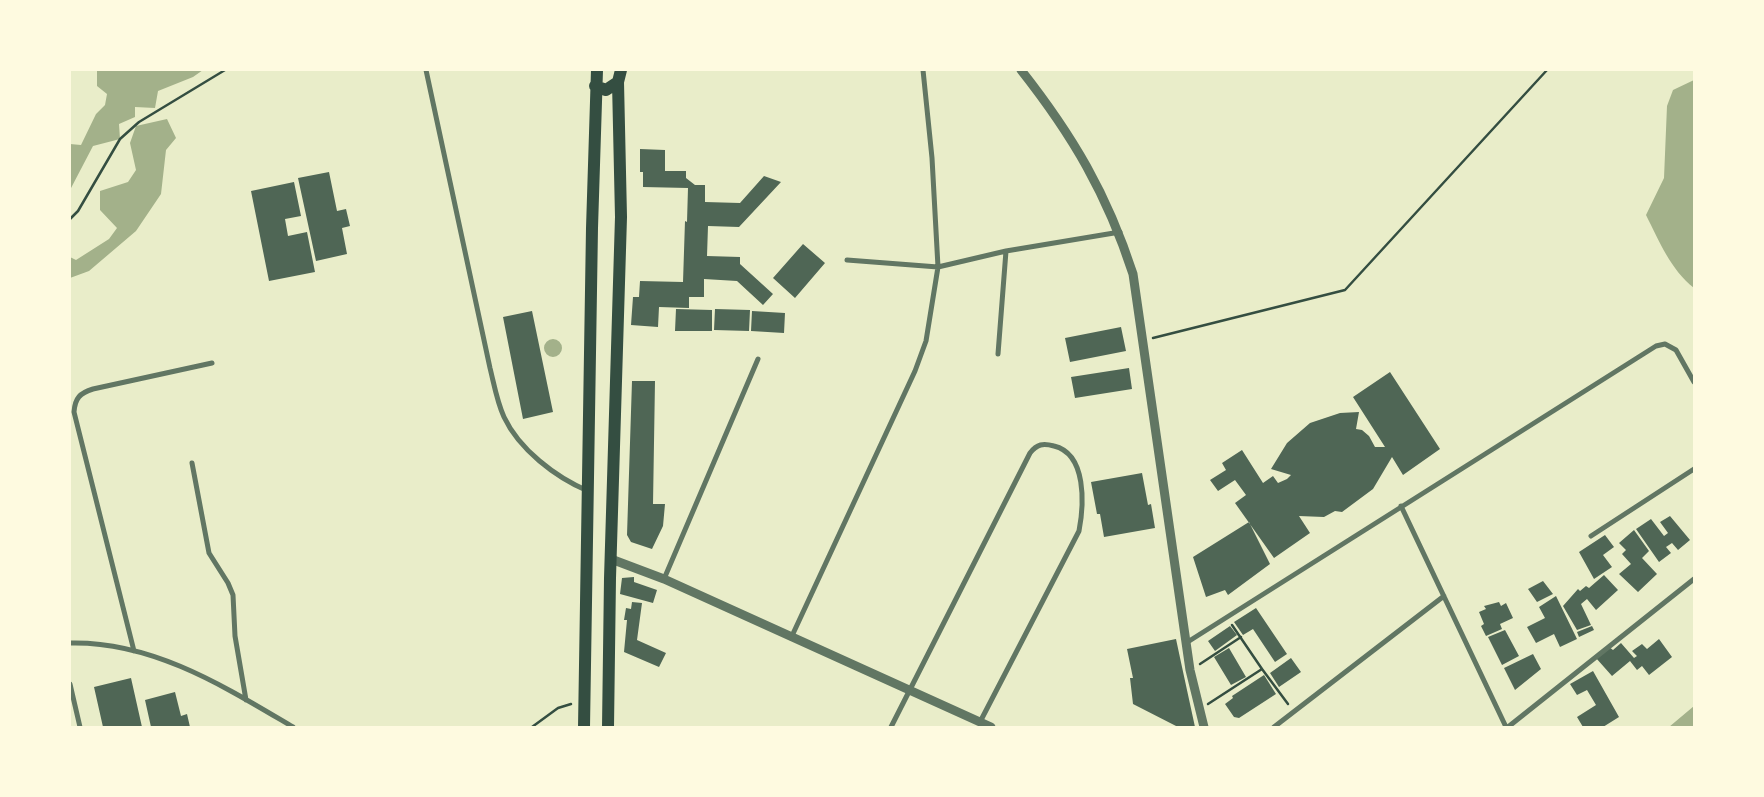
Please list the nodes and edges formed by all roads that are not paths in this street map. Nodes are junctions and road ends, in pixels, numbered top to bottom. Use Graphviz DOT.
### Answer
graph roads {
  1 [pos="426,70"];
  2 [pos="597,70"];
  3 [pos="922,70"];
  4 [pos="1021,70"];
  5 [pos="620,76"];
  6 [pos="595,86"];
  7 [pos="1120,232"];
  8 [pos="1006,251"];
  9 [pos="847,260"];
  10 [pos="938,267"];
  11 [pos="998,354"];
  12 [pos="758,359"];
  13 [pos="212,363"];
  14 [pos="1694,382"];
  15 [pos="192,462"];
  16 [pos="1694,468"];
  17 [pos="588,491"];
  18 [pos="1401,506"];
  19 [pos="1590,536"];
  20 [pos="611,559"];
  21 [pos="664,579"];
  22 [pos="1694,579"];
  23 [pos="1444,596"];
  24 [pos="791,638"];
  25 [pos="70,643"];
  26 [pos="1186,643"];
  27 [pos="134,651"];
  28 [pos="608,667"];
  29 [pos="584,674"];
  30 [pos="70,684"];
  31 [pos="909,691"];
  32 [pos="608,696"];
  33 [pos="246,700"];
  34 [pos="584,700"];
  35 [pos="980,722"];
  36 [pos="80,727"];
  37 [pos="293,727"];
  38 [pos="584,727"];
  39 [pos="608,727"];
  40 [pos="891,727"];
  41 [pos="992,727"];
  42 [pos="1204,727"];
  43 [pos="1274,727"];
  44 [pos="1507,727"];
  1 -- 17 [label="street"];
  2 -- 6 [label="main road"];
  3 -- 10 [label="street"];
  4 -- 7 [label="street"];
  5 -- 6 [label="main road"];
  5 -- 20 [label="main road"];
  6 -- 17 [label="main road"];
  7 -- 8 [label="street"];
  7 -- 26 [label="street"];
  8 -- 10 [label="street"];
  8 -- 11 [label="street"];
  9 -- 10 [label="street"];
  10 -- 24 [label="street"];
  12 -- 21 [label="street"];
  13 -- 27 [label="street"];
  14 -- 18 [label="street"];
  15 -- 33 [label="street"];
  16 -- 19 [label="street"];
  17 -- 29 [label="main road"];
  18 -- 23 [label="street"];
  18 -- 26 [label="street"];
  20 -- 21 [label="street"];
  20 -- 28 [label="main road"];
  21 -- 24 [label="street"];
  22 -- 44 [label="street"];
  23 -- 43 [label="street"];
  23 -- 44 [label="street"];
  24 -- 31 [label="street"];
  25 -- 27 [label="street"];
  26 -- 42 [label="street"];
  27 -- 33 [label="street"];
  28 -- 29 [label="main road"];
  28 -- 32 [label="main road"];
  29 -- 34 [label="main road"];
  30 -- 36 [label="street"];
  31 -- 35 [label="street"];
  31 -- 35 [label="street"];
  31 -- 40 [label="street"];
  32 -- 34 [label="main road"];
  32 -- 39 [label="main road"];
  33 -- 37 [label="street"];
  34 -- 38 [label="main road"];
  35 -- 41 [label="street"];
}
